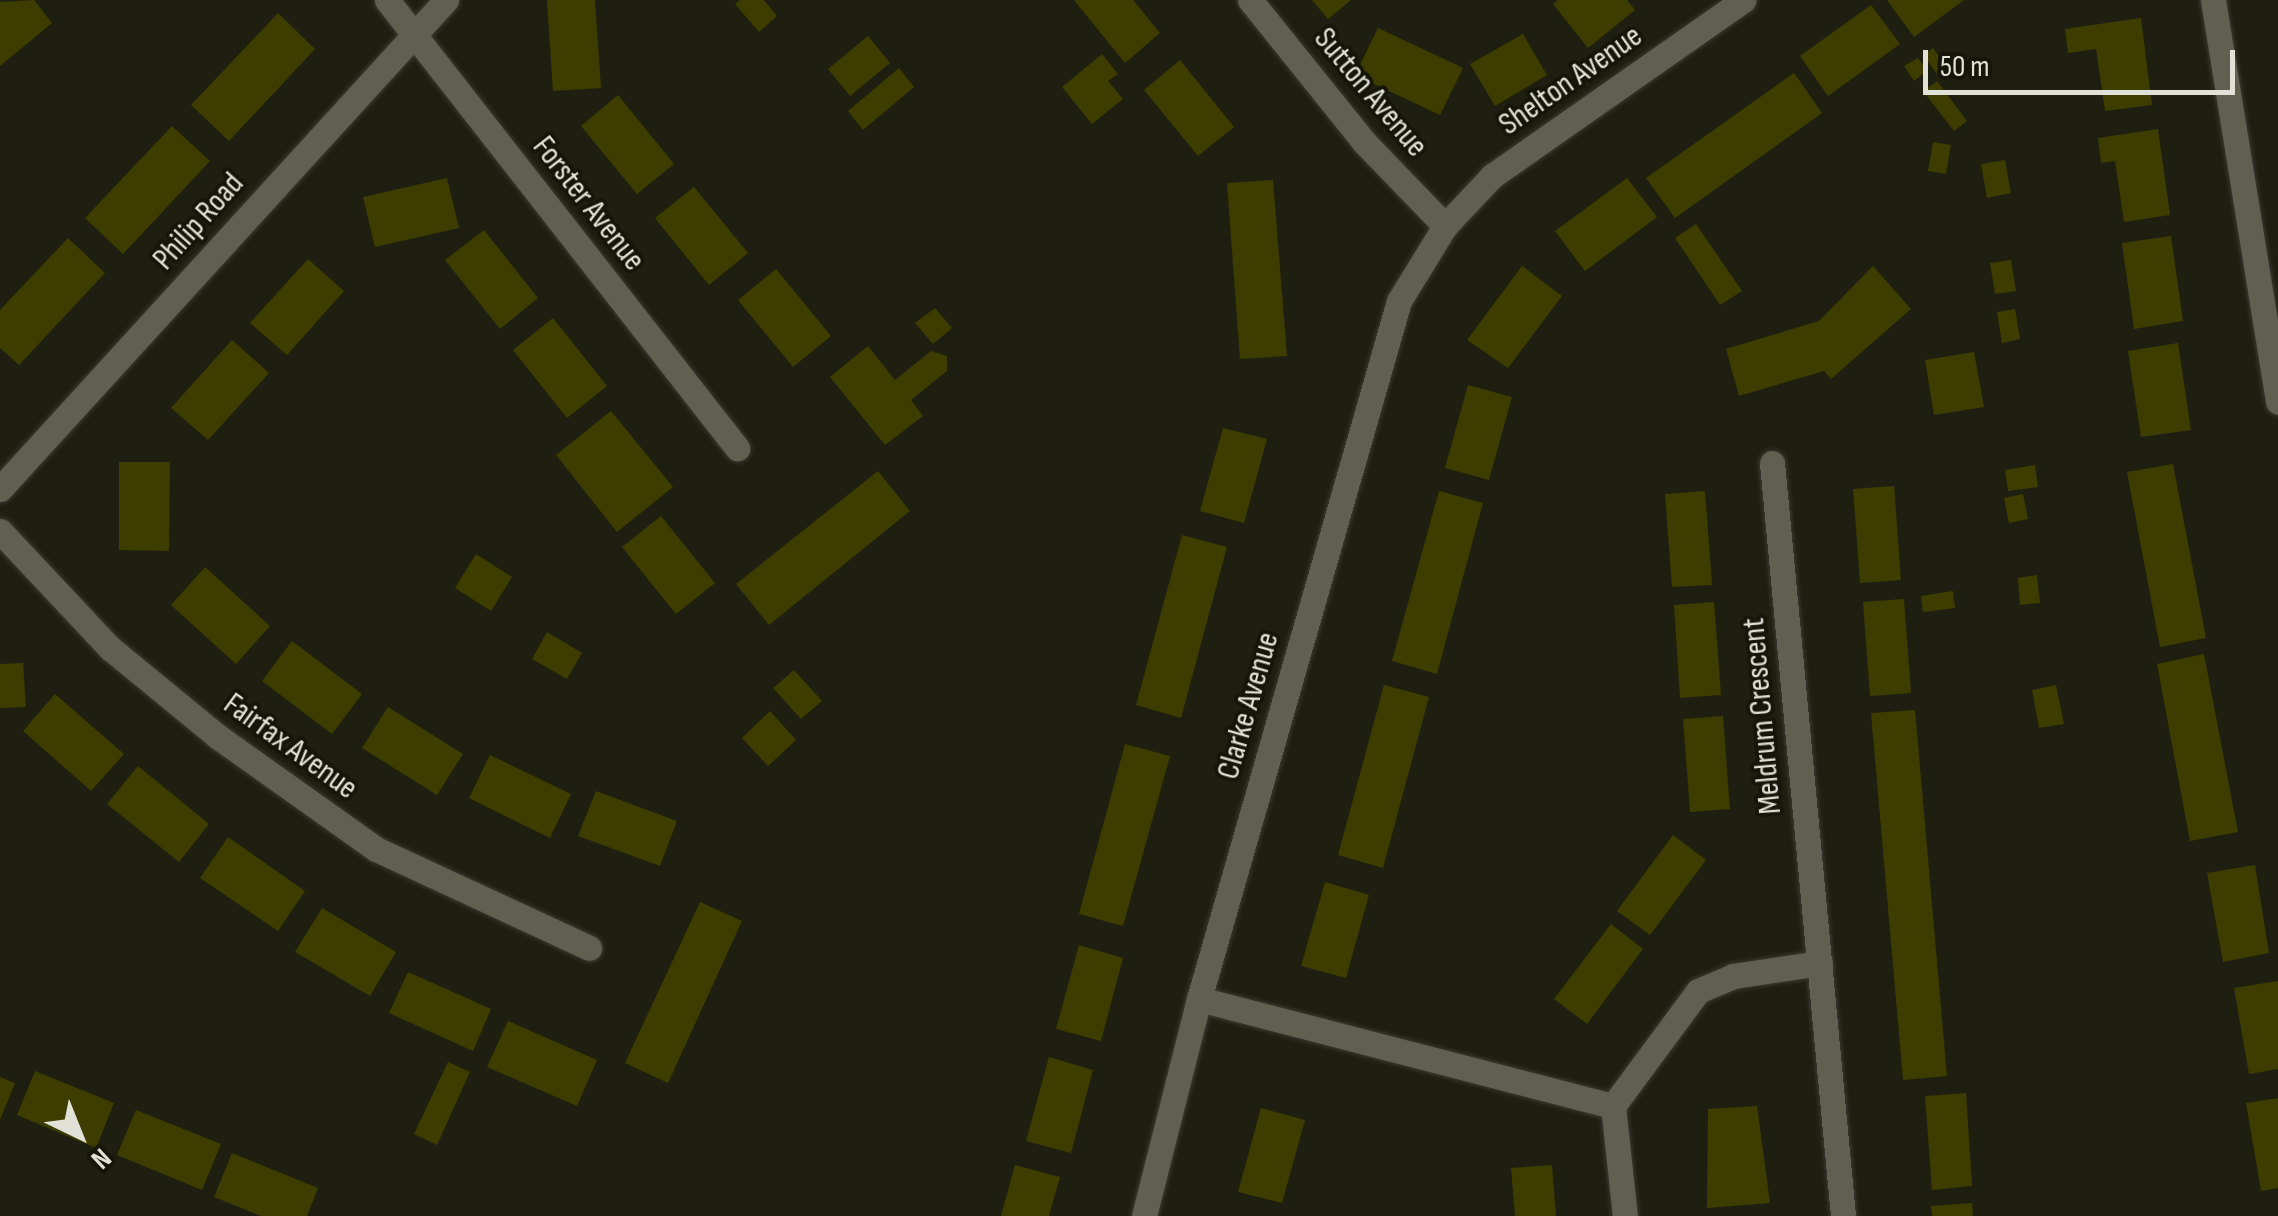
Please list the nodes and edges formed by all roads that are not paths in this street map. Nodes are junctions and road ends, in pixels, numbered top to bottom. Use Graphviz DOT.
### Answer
graph roads {
  1 [pos="388,0"];
  2 [pos="446,0"];
  3 [pos="1250,0"];
  4 [pos="1743,0"];
  5 [pos="2212,0"];
  6 [pos="1714,8"];
  7 [pos="414,34"];
  8 [pos="1444,226"];
  9 [pos="2278,402"];
  10 [pos="737,448"];
  11 [pos="1772,464"];
  12 [pos="0,489"];
  13 [pos="0,531"];
  14 [pos="589,948"];
  15 [pos="1820,963"];
  16 [pos="1199,999"];
  17 [pos="1613,1106"];
  18 [pos="1144,1216"];
  19 [pos="1624,1216"];
  20 [pos="1844,1216"];
  1 -- 7 [label="street, Forster Avenue"];
  2 -- 7 [label="street, Philip Road"];
  3 -- 8 [label="street, Sutton Avenue"];
  4 -- 6 [label="street, Shelton Avenue"];
  5 -- 9 [label="street"];
  6 -- 8 [label="street, Shelton Avenue"];
  7 -- 10 [label="street, Forster Avenue"];
  7 -- 12 [label="street, Philip Road"];
  8 -- 16 [label="street, Clarke Avenue"];
  11 -- 15 [label="street, Meldrum Crescent"];
  13 -- 14 [label="street, Fairfax Avenue"];
  15 -- 17 [label="street"];
  15 -- 20 [label="street, Meldrum Crescent"];
  16 -- 17 [label="street"];
  16 -- 18 [label="street, Clarke Avenue"];
  17 -- 19 [label="street"];
}
